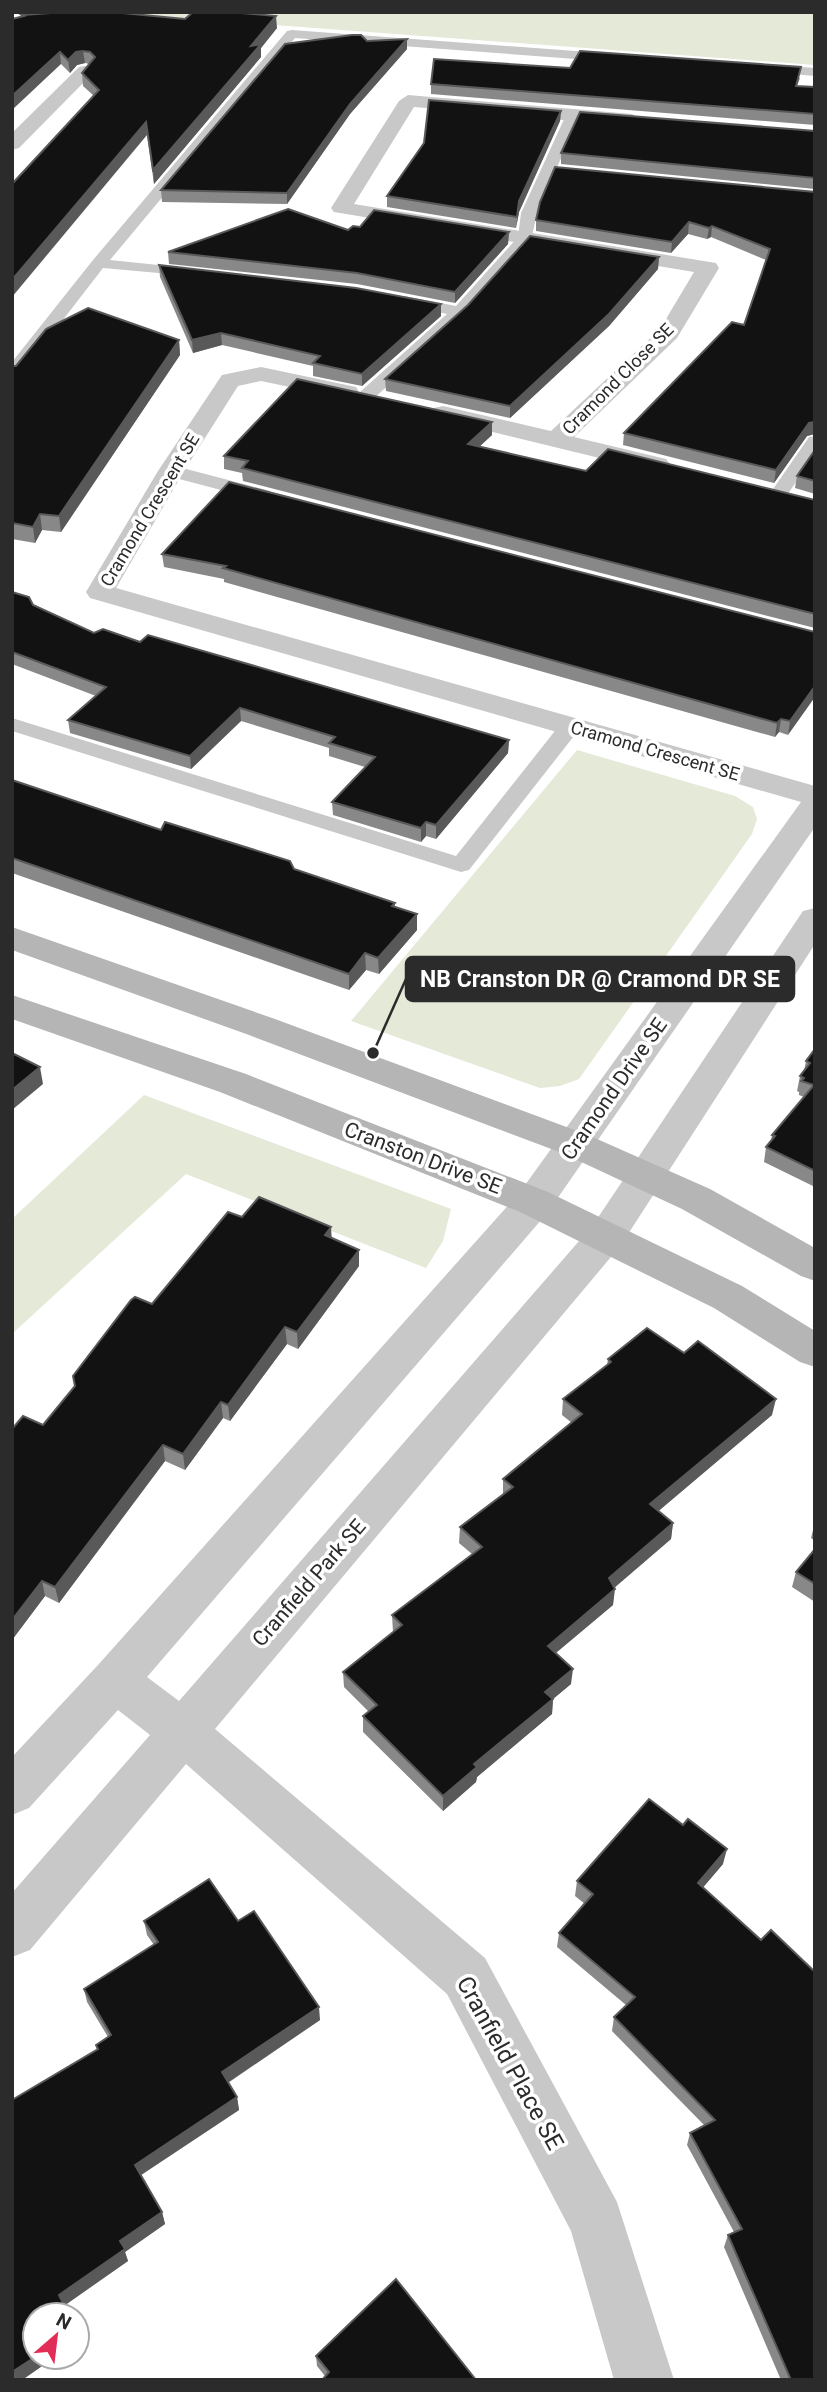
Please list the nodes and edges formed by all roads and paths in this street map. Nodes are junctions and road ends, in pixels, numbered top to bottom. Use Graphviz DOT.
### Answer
graph roads {
  1 [pos="636,59"];
  2 [pos="746,67"];
  3 [pos="85,71"];
  4 [pos="815,72"];
  5 [pos="573,115"];
  6 [pos="654,121"];
  7 [pos="12,144"];
  8 [pos="526,238"];
  9 [pos="99,263"];
  10 [pos="208,275"];
  11 [pos="383,297"];
  12 [pos="460,312"];
  13 [pos="12,374"];
  14 [pos="391,402"];
  15 [pos="557,439"];
  16 [pos="815,441"];
  17 [pos="171,471"];
  18 [pos="687,472"];
  19 [pos="777,495"];
  20 [pos="279,499"];
  21 [pos="12,724"];
  22 [pos="570,727"];
  23 [pos="815,796"];
  24 [pos="815,804"];
  25 [pos="815,918"];
  26 [pos="12,938"];
  27 [pos="12,1006"];
  28 [pos="575,1144"];
  29 [pos="647,1175"];
  30 [pos="534,1202"];
  31 [pos="607,1235"];
  32 [pos="815,1266"];
  33 [pos="815,1351"];
  34 [pos="115,1680"];
  35 [pos="182,1731"];
  36 [pos="12,1792"];
  37 [pos="12,1932"];
  38 [pos="645,2380"];
  1 -- 9 [label="lane"];
  2 -- 4 [label="lane"];
  3 -- 7 [label="street"];
  5 -- 6 [label="street, Cramond Close SE"];
  5 -- 8 [label="lane"];
  5 -- 8 [label="street, Cramond Close SE"];
  8 -- 12 [label="lane"];
  8 -- 15 [label="street, Cramond Close SE"];
  9 -- 10 [label="lane"];
  9 -- 13 [label="lane"];
  11 -- 12 [label="lane"];
  12 -- 14 [label="lane"];
  14 -- 15 [label="street, Cramond Crescent SE"];
  14 -- 17 [label="street, Cramond Crescent SE"];
  15 -- 18 [label="street, Cramond Crescent SE"];
  16 -- 19 [label="lane"];
  17 -- 20 [label="lane"];
  17 -- 22 [label="street, Cramond Crescent SE"];
  21 -- 22 [label="lane"];
  22 -- 23 [label="street, Cramond Crescent SE"];
  24 -- 28 [label="street, Cramond Drive SE"];
  25 -- 29 [label="street"];
  26 -- 28 [label="street"];
  27 -- 30 [label="street, Cranston Drive SE"];
  28 -- 29 [label="street"];
  28 -- 30 [label="street, Cramond Drive SE"];
  29 -- 31 [label="street"];
  29 -- 32 [label="street"];
  30 -- 31 [label="street, Cranston Drive SE"];
  30 -- 34 [label="street"];
  31 -- 33 [label="street, Cranston Drive SE"];
  31 -- 35 [label="street, Cranfield Park SE"];
  34 -- 35 [label="street, Cranfield Place SE"];
  34 -- 36 [label="street"];
  35 -- 37 [label="street, Cranfield Park SE"];
  35 -- 38 [label="street, Cranfield Place SE"];
}
